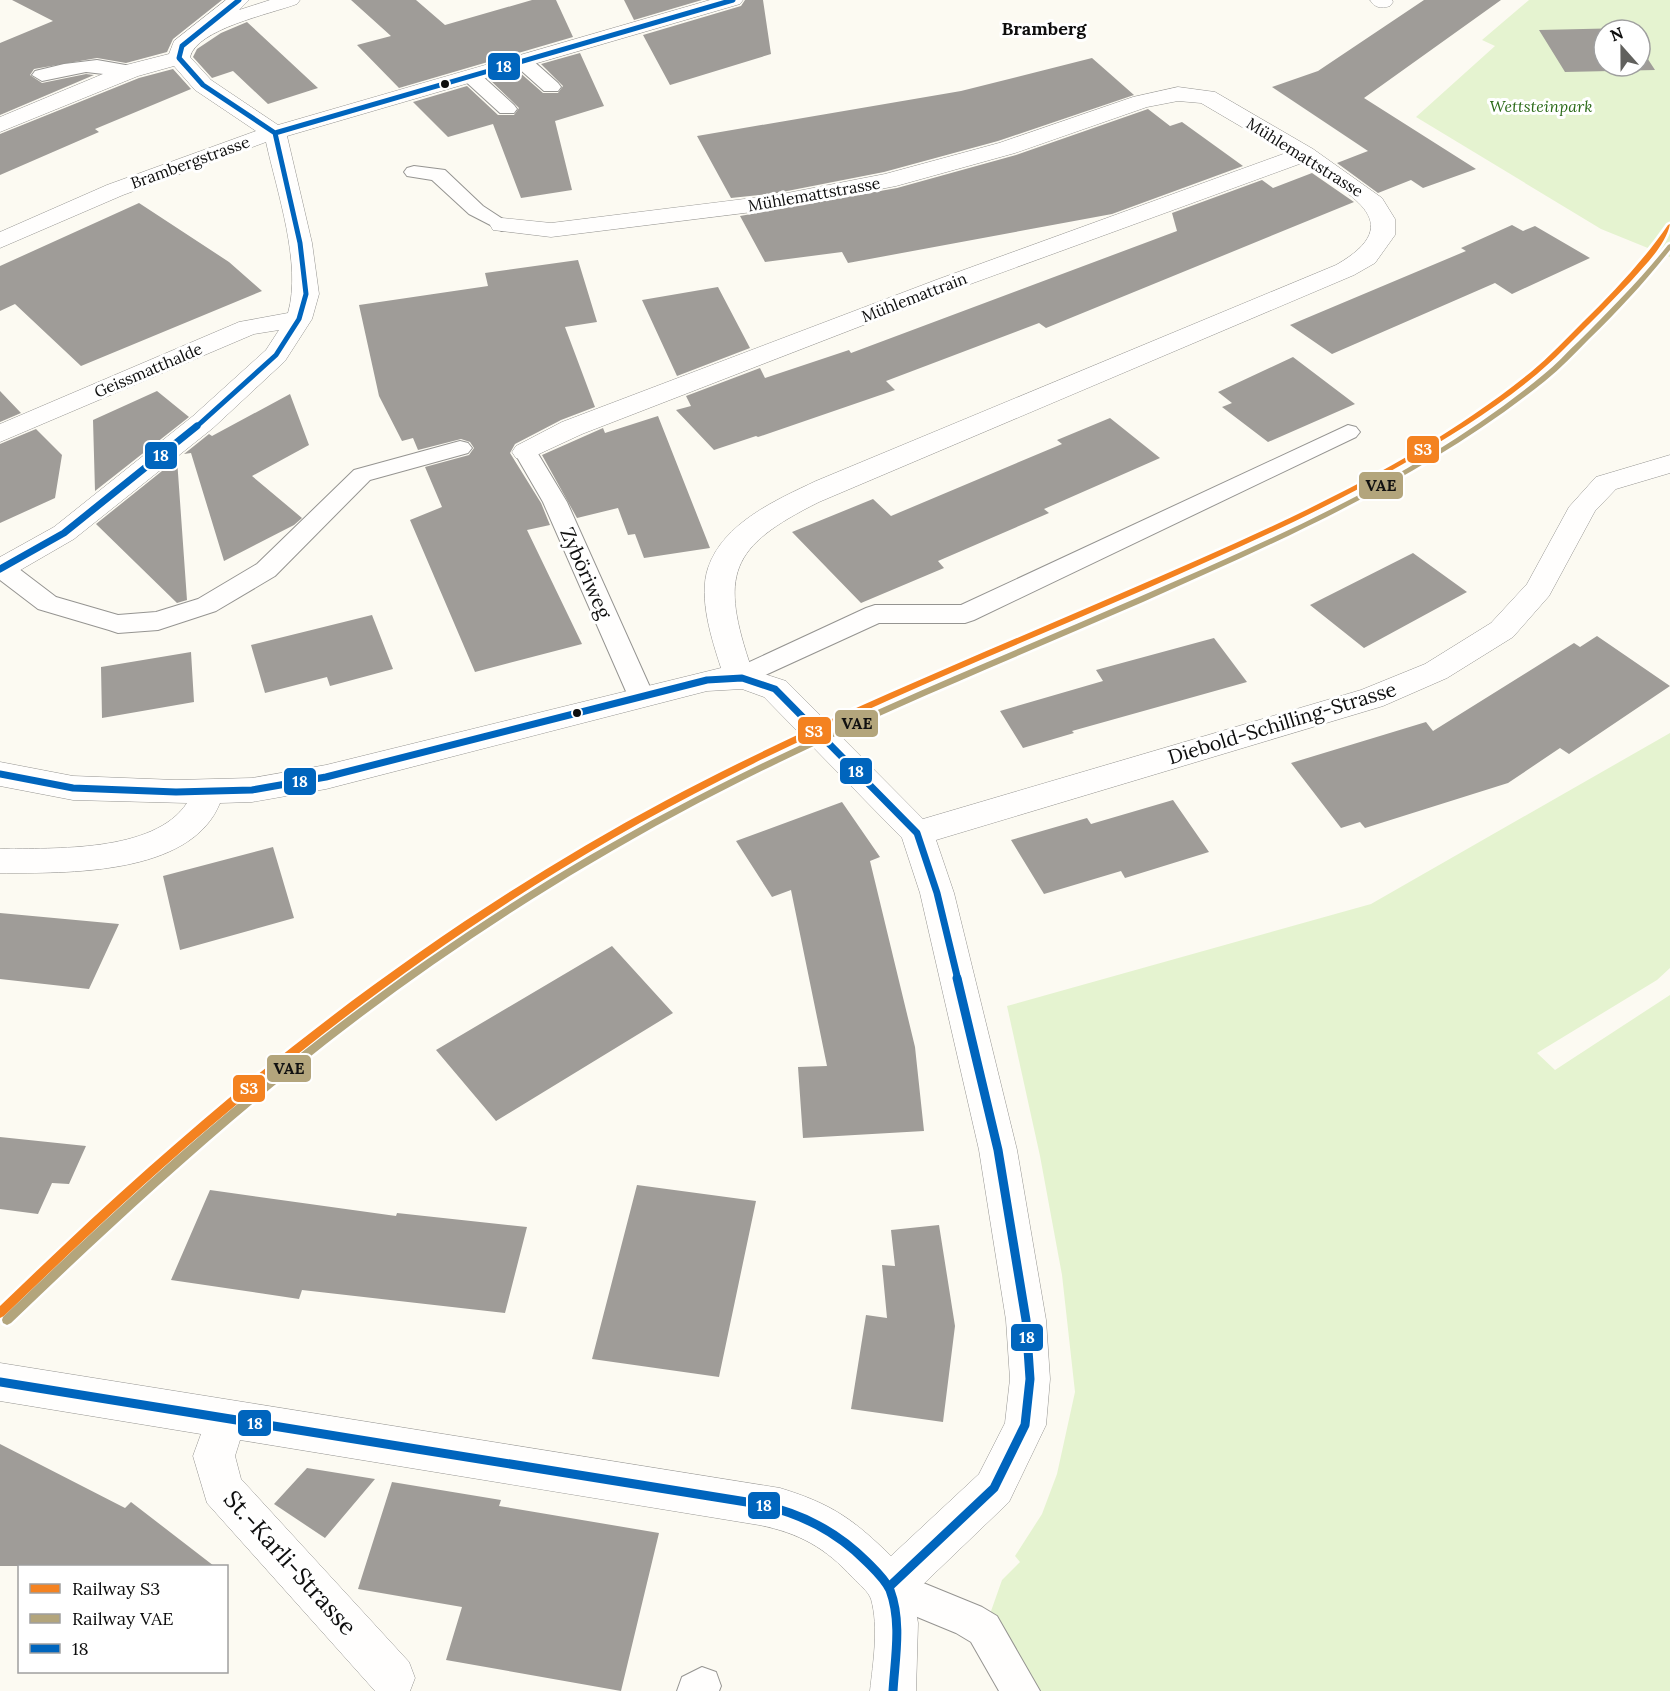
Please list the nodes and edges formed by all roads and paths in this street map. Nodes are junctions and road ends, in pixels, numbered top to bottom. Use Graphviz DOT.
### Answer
graph roads {
  1 [pos="239,0"];
  2 [pos="290,0"];
  3 [pos="733,0"];
  4 [pos="204,29"];
  5 [pos="178,58"];
  6 [pos="523,62"];
  7 [pos="130,71"];
  8 [pos="42,75"];
  9 [pos="472,77"];
  10 [pos="551,87"];
  11 [pos="507,109"];
  12 [pos="0,125"];
  13 [pos="275,133"];
  14 [pos="1305,154"];
  15 [pos="414,172"];
  16 [pos="502,225"];
  17 [pos="0,241"];
  18 [pos="299,319"];
  19 [pos="1348,432"];
  20 [pos="0,434"];
  21 [pos="460,448"];
  22 [pos="526,452"];
  23 [pos="1670,464"];
  24 [pos="0,569"];
  25 [pos="739,677"];
  26 [pos="641,696"];
  27 [pos="0,774"];
  28 [pos="208,792"];
  29 [pos="917,832"];
  30 [pos="0,861"];
  31 [pos="0,1382"];
  32 [pos="225,1419"];
  33 [pos="889,1587"];
  34 [pos="399,1684"];
  35 [pos="893,1691"];
  36 [pos="1021,1691"];
  1 -- 4 [label="street"];
  2 -- 4 [label="street"];
  3 -- 6 [label="street, Brambergstrasse"];
  4 -- 5 [label="street"];
  5 -- 7 [label="street"];
  5 -- 13 [label="street"];
  6 -- 9 [label="street, Brambergstrasse"];
  6 -- 10 [label="lane"];
  7 -- 8 [label="lane"];
  7 -- 12 [label="street"];
  9 -- 11 [label="lane"];
  9 -- 13 [label="street, Brambergstrasse"];
  13 -- 17 [label="street, Brambergstrasse"];
  13 -- 18 [label="street"];
  14 -- 16 [label="street, Mühlemattstrasse"];
  14 -- 22 [label="street, Mühlemattrain"];
  14 -- 25 [label="street, Mühlemattstrasse"];
  15 -- 16 [label="lane, Mühlemattstrasse"];
  18 -- 20 [label="street, Geissmatthalde"];
  18 -- 24 [label="street"];
  19 -- 25 [label="lane"];
  21 -- 24 [label="lane"];
  22 -- 26 [label="lane, Zyböriweg"];
  23 -- 29 [label="street, Diebold-Schilling-Strasse"];
  25 -- 26 [label="street"];
  25 -- 29 [label="street"];
  26 -- 28 [label="street"];
  27 -- 28 [label="street"];
  28 -- 30 [label="street"];
  29 -- 33 [label="street"];
  31 -- 32 [label="street"];
  32 -- 33 [label="street"];
  32 -- 34 [label="street, St.-Karli-Strasse"];
  33 -- 35 [label="street"];
  33 -- 36 [label="lane"];
}
